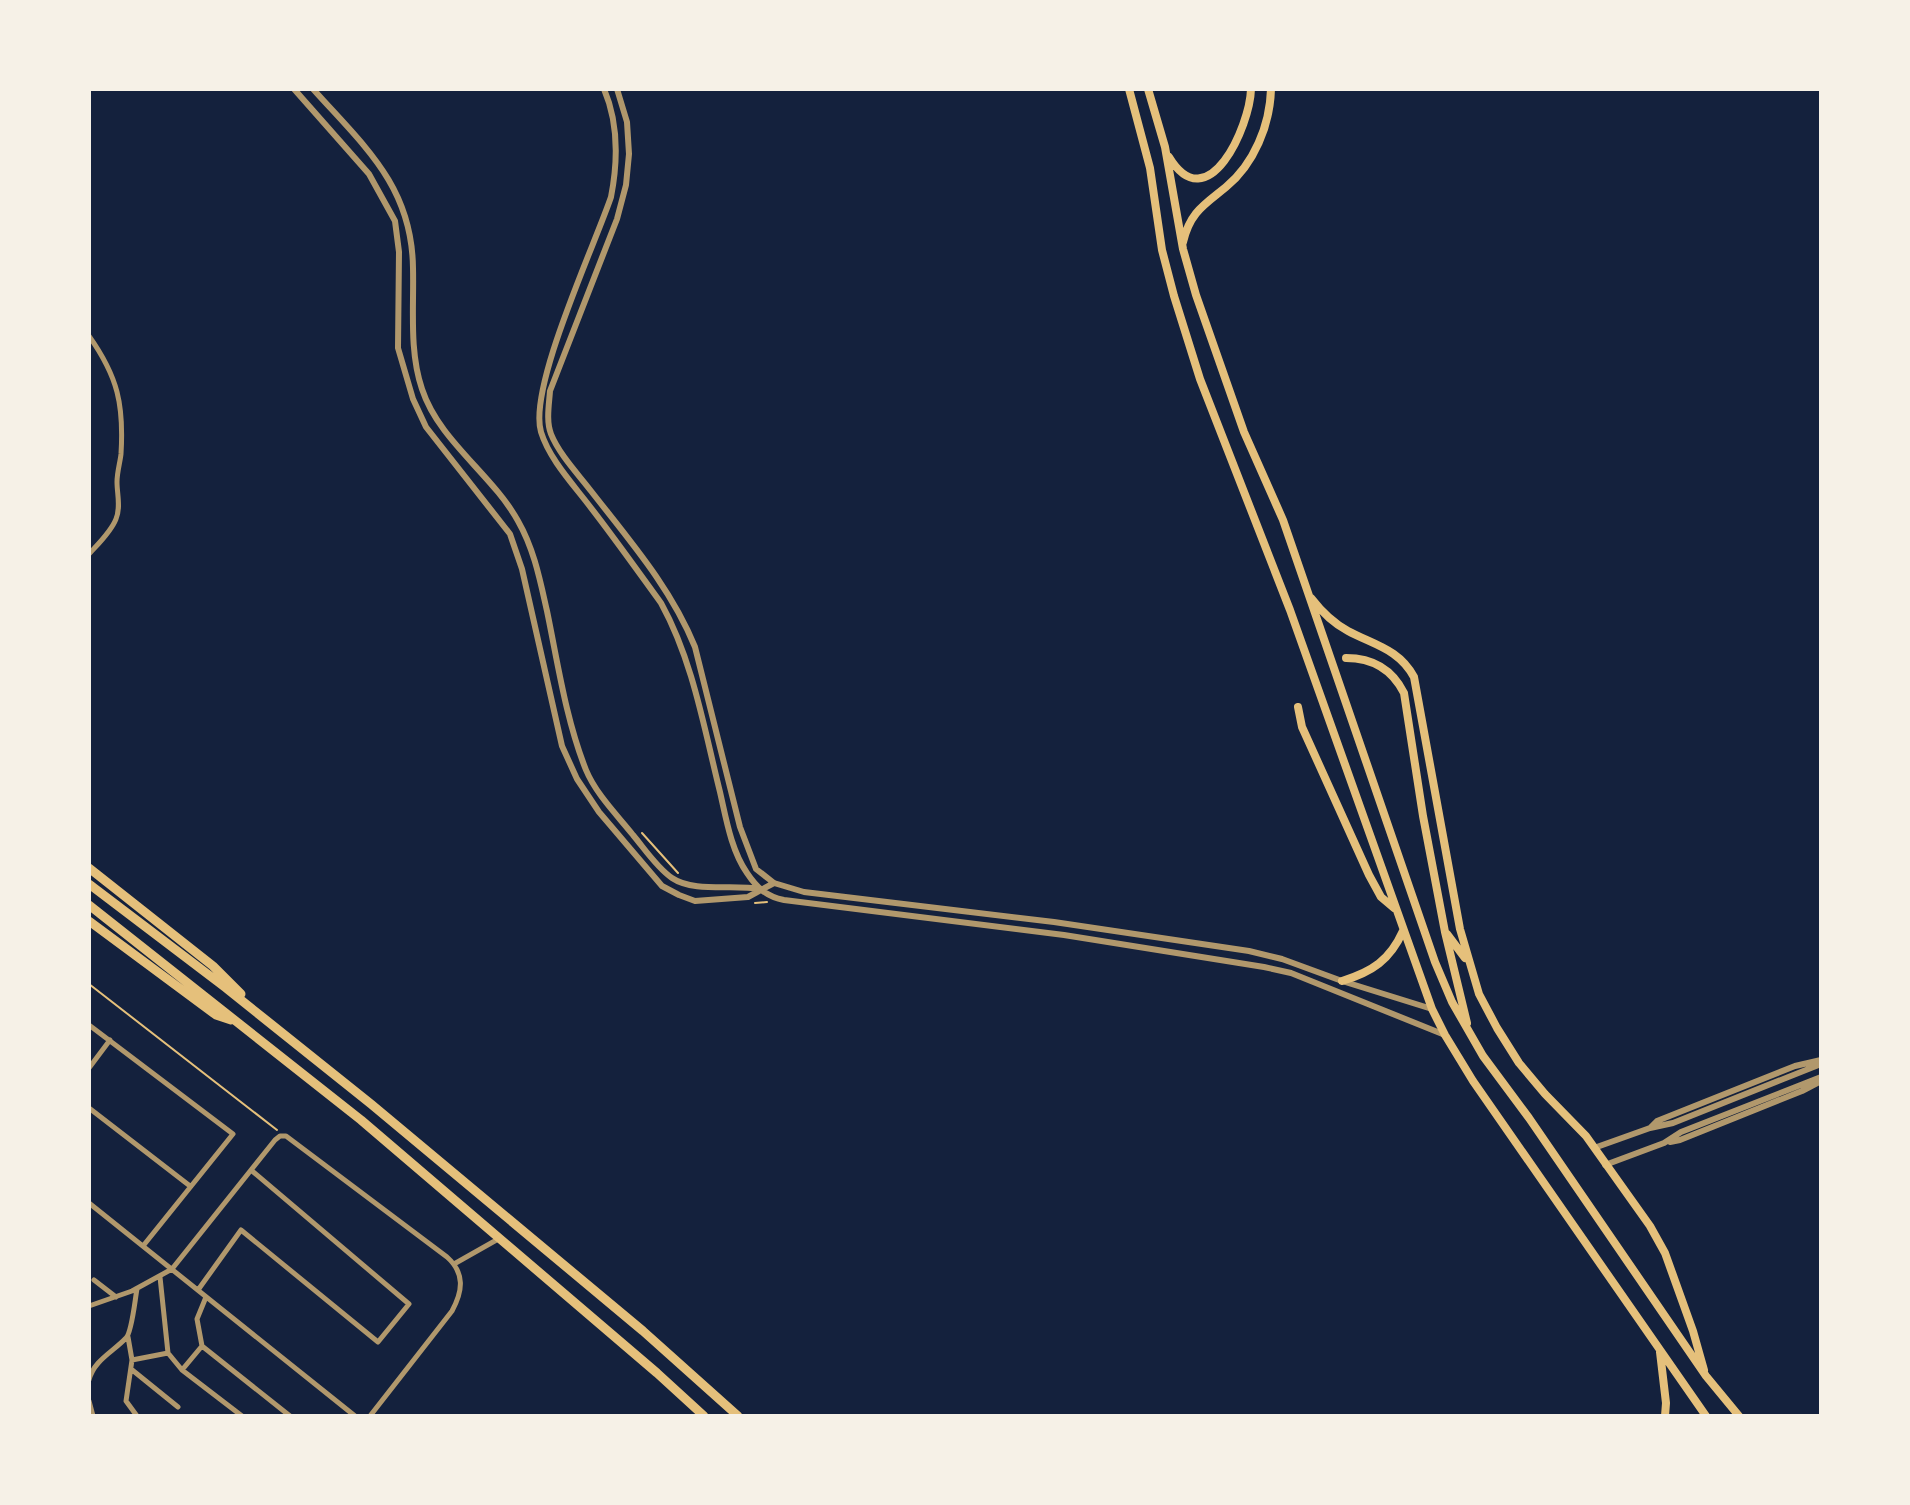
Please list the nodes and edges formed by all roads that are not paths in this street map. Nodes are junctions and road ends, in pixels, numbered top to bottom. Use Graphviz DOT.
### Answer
graph roads {
  1 [pos="294,89"];
  2 [pos="313,89"];
  3 [pos="604,89"];
  4 [pos="617,89"];
  5 [pos="1129,89"];
  6 [pos="1148,89"];
  7 [pos="1251,89"];
  8 [pos="1271,89"];
  9 [pos="1166,147"];
  10 [pos="1183,245"];
  11 [pos="89,336"];
  12 [pos="89,554"];
  13 [pos="1305,587"];
  14 [pos="1346,658"];
  15 [pos="1298,708"];
  16 [pos="89,868"];
  17 [pos="774,883"];
  18 [pos="89,884"];
  19 [pos="760,889"];
  20 [pos="89,905"];
  21 [pos="1396,910"];
  22 [pos="89,922"];
  23 [pos="1403,931"];
  24 [pos="1445,932"];
  25 [pos="1468,963"];
  26 [pos="1342,981"];
  27 [pos="251,1007"];
  28 [pos="1432,1009"];
  29 [pos="239,1022"];
  30 [pos="89,1025"];
  31 [pos="1469,1033"];
  32 [pos="1445,1035"];
  33 [pos="110,1040"];
  34 [pos="1821,1062"];
  35 [pos="89,1068"];
  36 [pos="1821,1079"];
  37 [pos="1743,1091"];
  38 [pos="89,1108"];
  39 [pos="1748,1109"];
  40 [pos="1673,1123"];
  41 [pos="1650,1129"];
  42 [pos="1678,1135"];
  43 [pos="1664,1143"];
  44 [pos="1594,1148"];
  45 [pos="1605,1165"];
  46 [pos="251,1170"];
  47 [pos="190,1186"];
  48 [pos="89,1203"];
  49 [pos="500,1238"];
  50 [pos="144,1247"];
  51 [pos="454,1264"];
  52 [pos="172,1269"];
  53 [pos="160,1276"];
  54 [pos="94,1280"];
  55 [pos="138,1289"];
  56 [pos="198,1290"];
  57 [pos="117,1297"];
  58 [pos="206,1297"];
  59 [pos="89,1306"];
  60 [pos="128,1337"];
  61 [pos="202,1346"];
  62 [pos="1660,1349"];
  63 [pos="168,1353"];
  64 [pos="132,1360"];
  65 [pos="131,1369"];
  66 [pos="182,1370"];
  67 [pos="1706,1376"];
  68 [pos="89,1380"];
  69 [pos="89,1401"];
  70 [pos="178,1407"];
  71 [pos="93,1416"];
  72 [pos="138,1416"];
  73 [pos="242,1416"];
  74 [pos="290,1416"];
  75 [pos="355,1416"];
  76 [pos="370,1416"];
  77 [pos="704,1416"];
  78 [pos="738,1416"];
  79 [pos="1665,1416"];
  80 [pos="1706,1416"];
  81 [pos="1739,1416"];
  1 -- 19 [label="street"];
  2 -- 19 [label="street"];
  3 -- 19 [label="street"];
  4 -- 17 [label="street"];
  5 -- 21 [label="main road"];
  6 -- 9 [label="main road"];
  7 -- 9 [label="main road"];
  8 -- 10 [label="main road"];
  9 -- 10 [label="main road"];
  10 -- 13 [label="main road"];
  11 -- 12 [label="street"];
  13 -- 25 [label="main road"];
  13 -- 31 [label="main road"];
  14 -- 24 [label="main road"];
  15 -- 21 [label="main road"];
  16 -- 27 [label="highway"];
  17 -- 19 [label="street"];
  17 -- 26 [label="street"];
  18 -- 27 [label="highway"];
  19 -- 32 [label="street"];
  20 -- 29 [label="highway"];
  21 -- 23 [label="main road"];
  22 -- 29 [label="highway"];
  23 -- 26 [label="main road"];
  23 -- 28 [label="main road"];
  24 -- 25 [label="main road"];
  24 -- 31 [label="main road"];
  25 -- 44 [label="main road"];
  26 -- 28 [label="street"];
  27 -- 78 [label="highway"];
  28 -- 32 [label="main road"];
  29 -- 49 [label="highway"];
  30 -- 33 [label="street"];
  31 -- 67 [label="main road"];
  32 -- 62 [label="main road"];
  33 -- 35 [label="street"];
  33 -- 47 [label="street"];
  34 -- 37 [label="street"];
  36 -- 39 [label="street"];
  37 -- 39 [label="street"];
  37 -- 40 [label="street"];
  37 -- 41 [label="street"];
  38 -- 47 [label="street"];
  39 -- 42 [label="street"];
  39 -- 43 [label="street"];
  40 -- 41 [label="street"];
  40 -- 42 [label="street"];
  41 -- 44 [label="street"];
  42 -- 43 [label="street"];
  43 -- 45 [label="street"];
  44 -- 45 [label="main road"];
  45 -- 67 [label="main road"];
  46 -- 51 [label="street"];
  46 -- 52 [label="street"];
  46 -- 56 [label="street"];
  47 -- 50 [label="street"];
  48 -- 50 [label="street"];
  49 -- 51 [label="street"];
  49 -- 77 [label="highway"];
  50 -- 52 [label="street"];
  51 -- 76 [label="street"];
  52 -- 53 [label="street"];
  52 -- 56 [label="street"];
  53 -- 55 [label="street"];
  53 -- 63 [label="street"];
  54 -- 57 [label="street"];
  55 -- 57 [label="street"];
  55 -- 60 [label="street"];
  56 -- 58 [label="street"];
  57 -- 59 [label="street"];
  58 -- 61 [label="street"];
  58 -- 75 [label="street"];
  60 -- 64 [label="street"];
  60 -- 68 [label="street"];
  61 -- 66 [label="street"];
  61 -- 74 [label="street"];
  62 -- 79 [label="main road"];
  62 -- 80 [label="main road"];
  63 -- 64 [label="street"];
  63 -- 66 [label="street"];
  64 -- 65 [label="street"];
  65 -- 70 [label="street"];
  65 -- 72 [label="street"];
  66 -- 73 [label="street"];
  67 -- 81 [label="main road"];
  69 -- 71 [label="street"];
}
